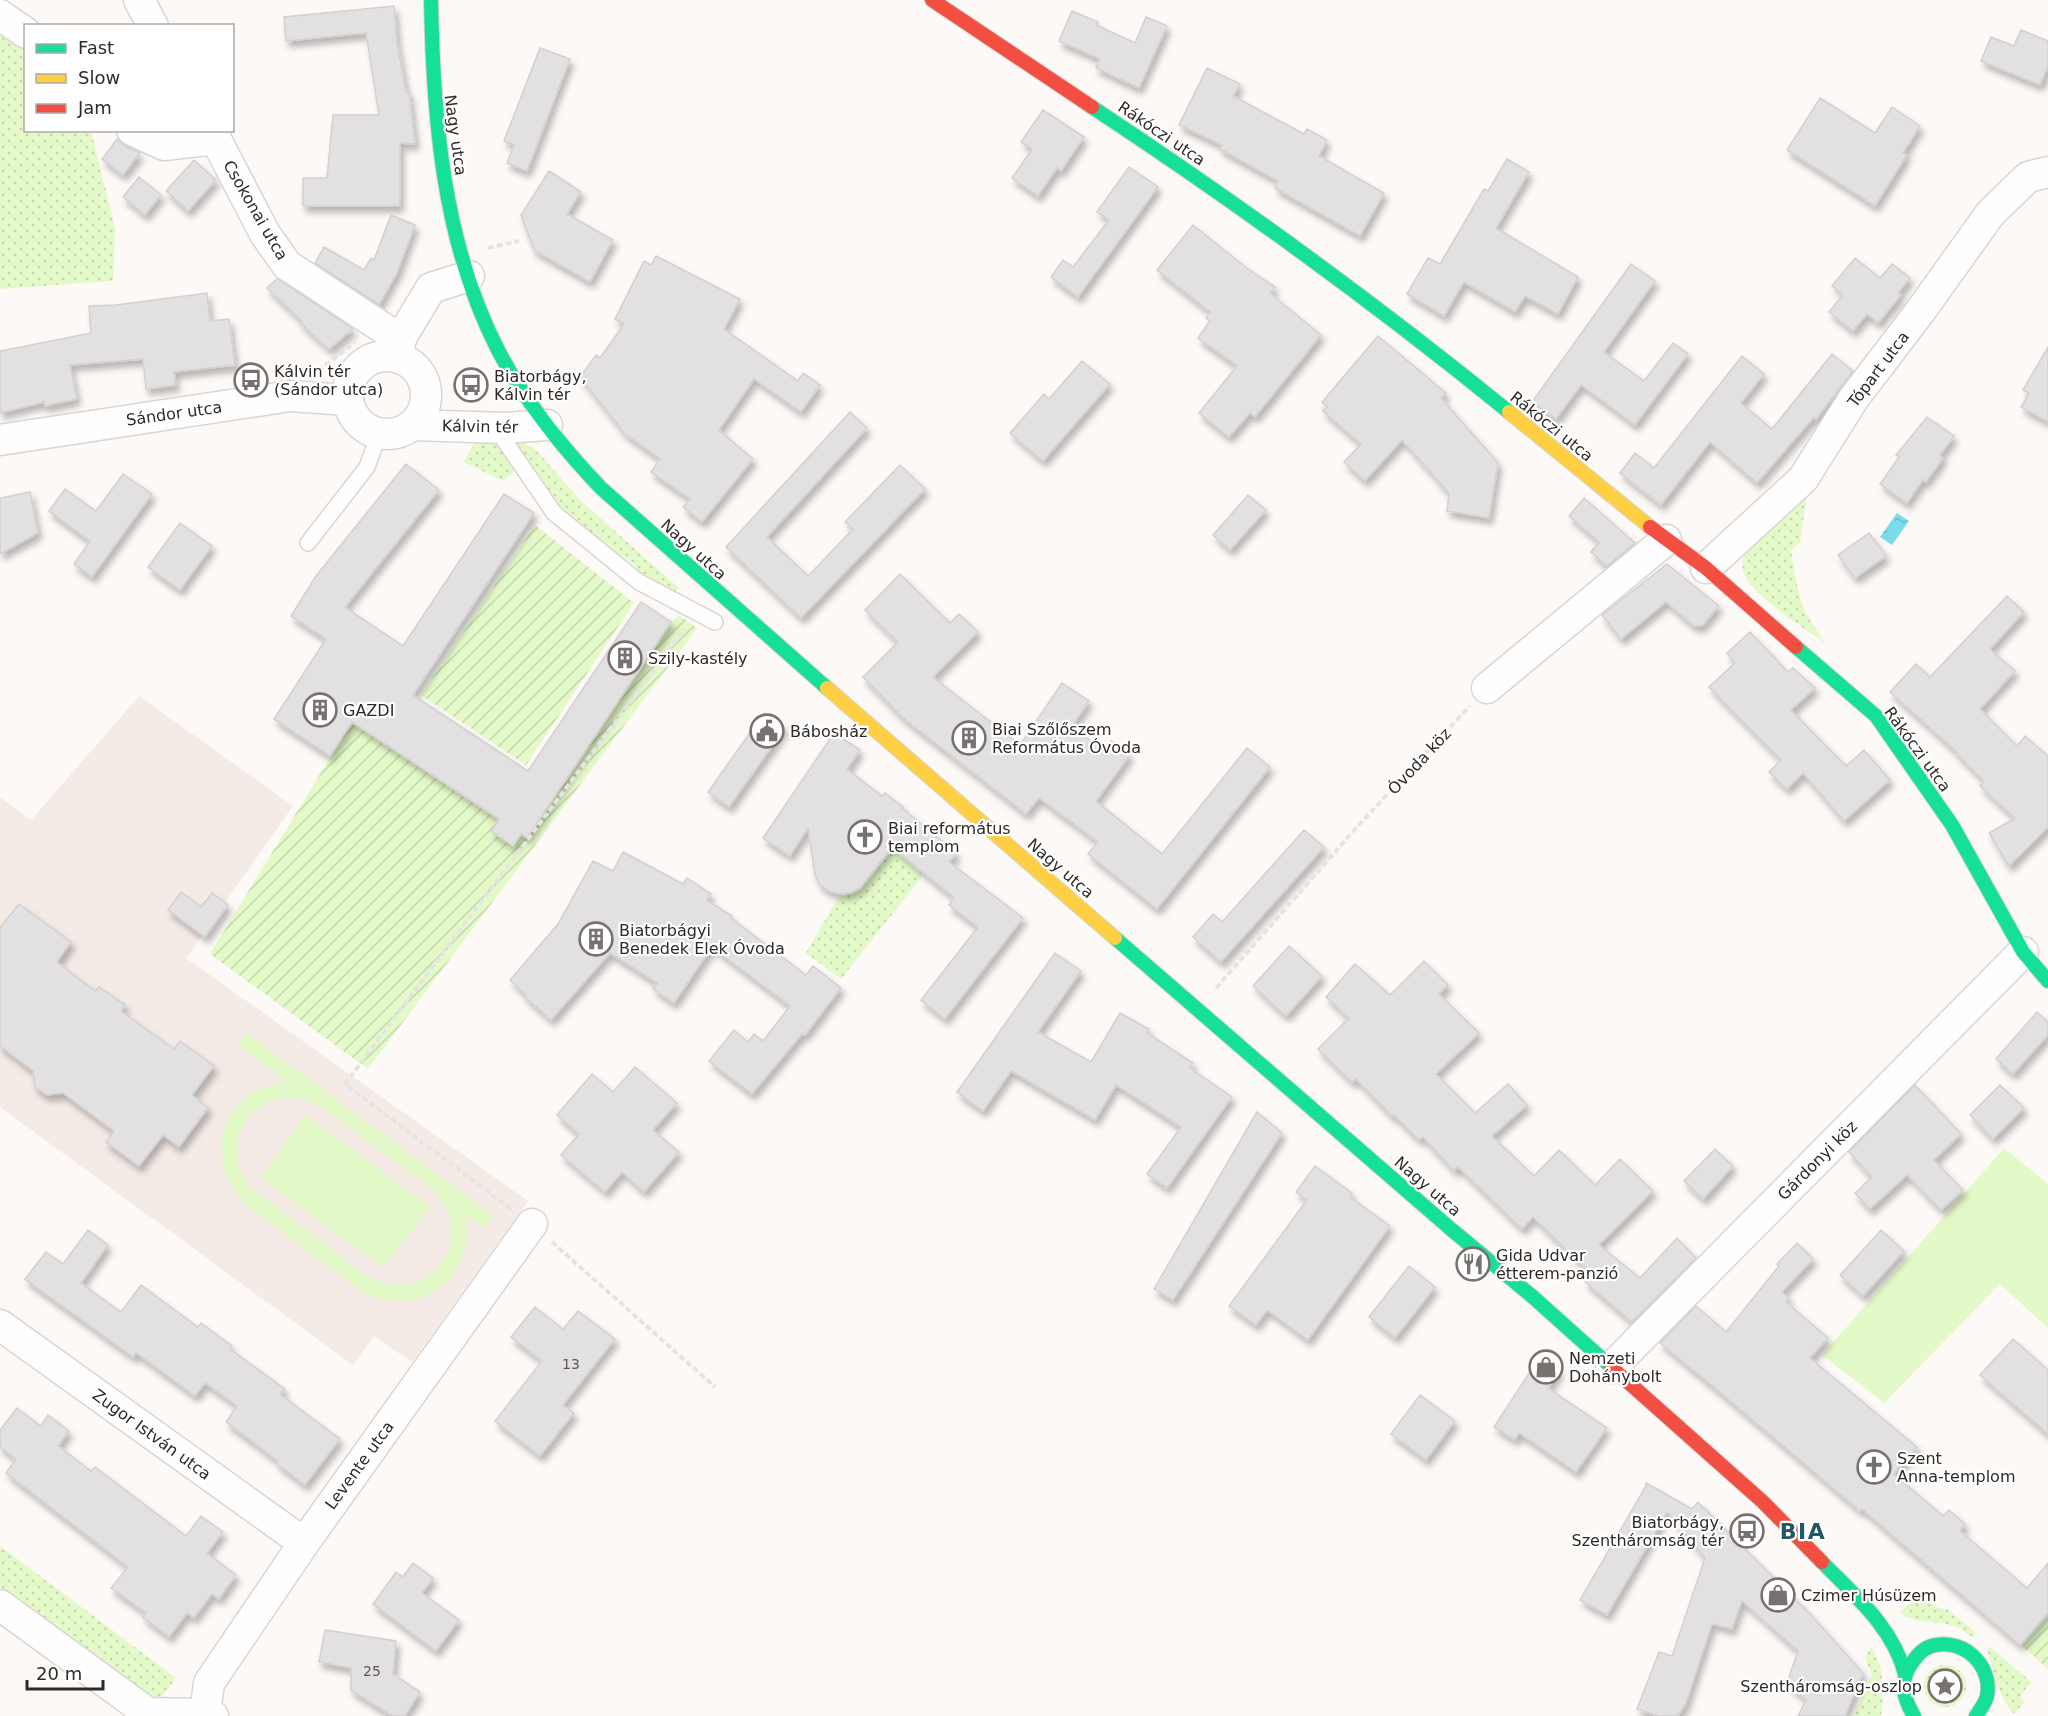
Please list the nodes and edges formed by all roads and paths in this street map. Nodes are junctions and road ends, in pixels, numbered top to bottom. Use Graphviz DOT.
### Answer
graph roads {
  1 [pos="139,0"];
  2 [pos="431,0"];
  3 [pos="932,0"];
  4 [pos="0,15"];
  5 [pos="152,24"];
  6 [pos="24,32"];
  7 [pos="136,132"];
  8 [pos="214,135"];
  9 [pos="2048,172"];
  10 [pos="469,276"];
  11 [pos="399,347"];
  12 [pos="348,400"];
  13 [pos="413,425"];
  14 [pos="547,425"];
  15 [pos="504,428"];
  16 [pos="379,434"];
  17 [pos="0,440"];
  18 [pos="1666,540"];
  19 [pos="308,543"];
  20 [pos="1706,568"];
  21 [pos="697,612"];
  22 [pos="715,622"];
  23 [pos="1487,688"];
  24 [pos="2023,952"];
  25 [pos="2048,981"];
  26 [pos="1198,1008"];
  27 [pos="531,1224"];
  28 [pos="0,1325"];
  29 [pos="1611,1368"];
  30 [pos="715,1387"];
  31 [pos="304,1543"];
  32 [pos="0,1605"];
  33 [pos="1865,1606"];
  34 [pos="1934,1646"];
  35 [pos="1905,1674"];
  36 [pos="1989,1685"];
  37 [pos="1995,1708"];
  38 [pos="1909,1712"];
  39 [pos="144,1714"];
  40 [pos="209,1715"];
  41 [pos="1976,1716"];
  1 -- 5 [label="street"];
  2 -- 10 [label="main road, Nagy utca"];
  3 -- 18 [label="main road, Rákóczi utca"];
  4 -- 6 [label="street"];
  7 -- 8 [label="street"];
  8 -- 11 [label="street, Csokonai utca"];
  9 -- 20 [label="street, Tópart utca"];
  10 -- 11 [label="street"];
  10 -- 14 [label="main road, Nagy utca"];
  11 -- 12 [label="street"];
  11 -- 13 [label="street"];
  12 -- 16 [label="street"];
  12 -- 17 [label="street, Sándor utca"];
  13 -- 15 [label="street, Kálvin tér"];
  13 -- 16 [label="street"];
  14 -- 15 [label="street, Kálvin tér"];
  14 -- 26 [label="main road, Nagy utca"];
  15 -- 21 [label="lane"];
  16 -- 19 [label="lane"];
  18 -- 20 [label="main road, Rákóczi utca"];
  18 -- 23 [label="street"];
  20 -- 24 [label="main road, Rákóczi utca"];
  21 -- 22 [label="lane"];
  21 -- 27 [label="path"];
  23 -- 26 [label="path, Óvoda köz"];
  24 -- 25 [label="main road, Rákóczi utca"];
  24 -- 29 [label="street, Gárdonyi köz"];
  26 -- 29 [label="main road, Nagy utca"];
  27 -- 30 [label="path"];
  27 -- 31 [label="street, Levente utca"];
  28 -- 31 [label="street, Zugor István utca"];
  29 -- 33 [label="main road, Nagy utca"];
  31 -- 40 [label="street, Levente utca"];
  32 -- 39 [label="street"];
  33 -- 34 [label="main road, Nagy utca"];
  33 -- 35 [label="main road, Nagy utca"];
  34 -- 35 [label="main road"];
  34 -- 36 [label="main road, Nagy utca"];
  35 -- 38 [label="main road, Nagy utca"];
  36 -- 37 [label="main road, Nagy utca"];
  36 -- 41 [label="main road"];
  39 -- 40 [label="street"];
}
